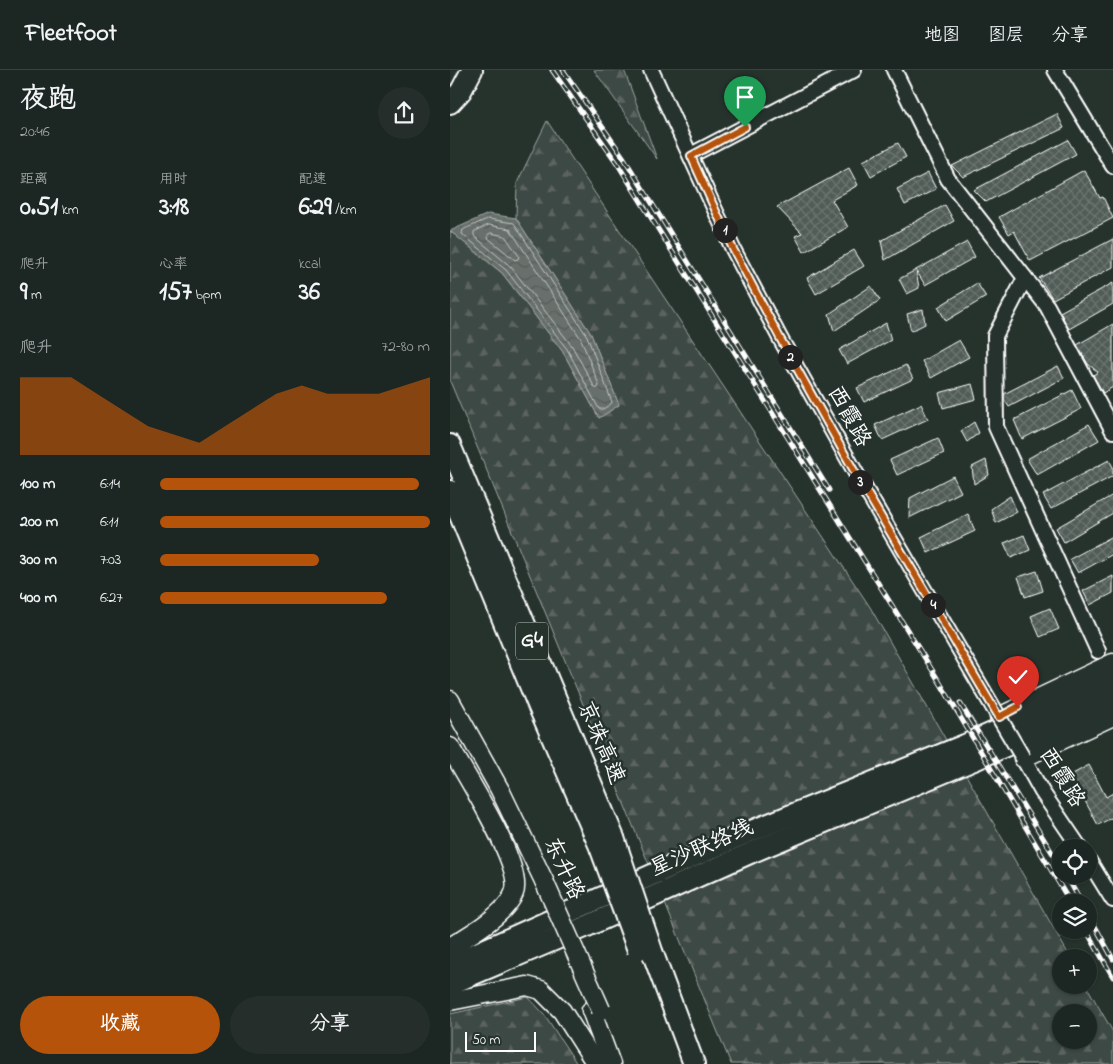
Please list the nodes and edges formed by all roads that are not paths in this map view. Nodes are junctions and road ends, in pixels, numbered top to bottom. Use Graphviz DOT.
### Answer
graph roads {
  1 [pos="461,70"];
  2 [pos="472,70"];
  3 [pos="651,70"];
  4 [pos="854,70"];
  5 [pos="894,70"];
  6 [pos="1055,70"];
  7 [pos="450,90"];
  8 [pos="450,103"];
  9 [pos="691,156"];
  10 [pos="1113,166"];
  11 [pos="1025,278"];
  12 [pos="1113,431"];
  13 [pos="450,445"];
  14 [pos="450,491"];
  15 [pos="450,520"];
  16 [pos="1098,651"];
  17 [pos="1113,663"];
  18 [pos="1113,680"];
  19 [pos="1113,698"];
  20 [pos="450,700"];
  21 [pos="538,704"];
  22 [pos="450,712"];
  23 [pos="996,712"];
  24 [pos="1113,716"];
  25 [pos="450,747"];
  26 [pos="1023,758"];
  27 [pos="1074,839"];
  28 [pos="607,842"];
  29 [pos="1097,874"];
  30 [pos="540,883"];
  31 [pos="1113,900"];
  32 [pos="450,946"];
  33 [pos="647,957"];
  34 [pos="450,965"];
  35 [pos="450,984"];
  36 [pos="450,1001"];
  37 [pos="596,1010"];
  38 [pos="596,1064"];
  39 [pos="611,1064"];
  40 [pos="620,1064"];
  41 [pos="679,1064"];
  42 [pos="694,1064"];
  1 -- 7 [label="highway"];
  2 -- 8 [label="highway"];
  3 -- 9 [label="street, 西霞路"];
  4 -- 9 [label="street"];
  5 -- 11 [label="street"];
  6 -- 10 [label="street"];
  9 -- 23 [label="street, 西霞路"];
  11 -- 12 [label="street"];
  11 -- 16 [label="street"];
  13 -- 28 [label="highway, 京珠高速 / G4"];
  14 -- 21 [label="highway, 京珠高速 / G4"];
  15 -- 21 [label="highway"];
  17 -- 23 [label="main road"];
  18 -- 34 [label="highway"];
  19 -- 35 [label="highway, 星沙联络线"];
  20 -- 30 [label="main road, 东升路"];
  21 -- 28 [label="highway, 京珠高速 / G4"];
  22 -- 30 [label="main road, 东升路"];
  23 -- 26 [label="street, 西霞路, bridge"];
  24 -- 26 [label="main road"];
  25 -- 32 [label="main road"];
  26 -- 27 [label="street, 西霞路"];
  28 -- 33 [label="highway, 京珠高速 / G4, bridge"];
  29 -- 31 [label="street"];
  30 -- 37 [label="main road, 东升路, bridge"];
  33 -- 41 [label="highway, 京珠高速 / G4"];
  33 -- 42 [label="highway, 京珠高速 / G4"];
  36 -- 38 [label="main road"];
  37 -- 39 [label="main road, 东升路"];
  37 -- 40 [label="main road, 东升路"];
}
